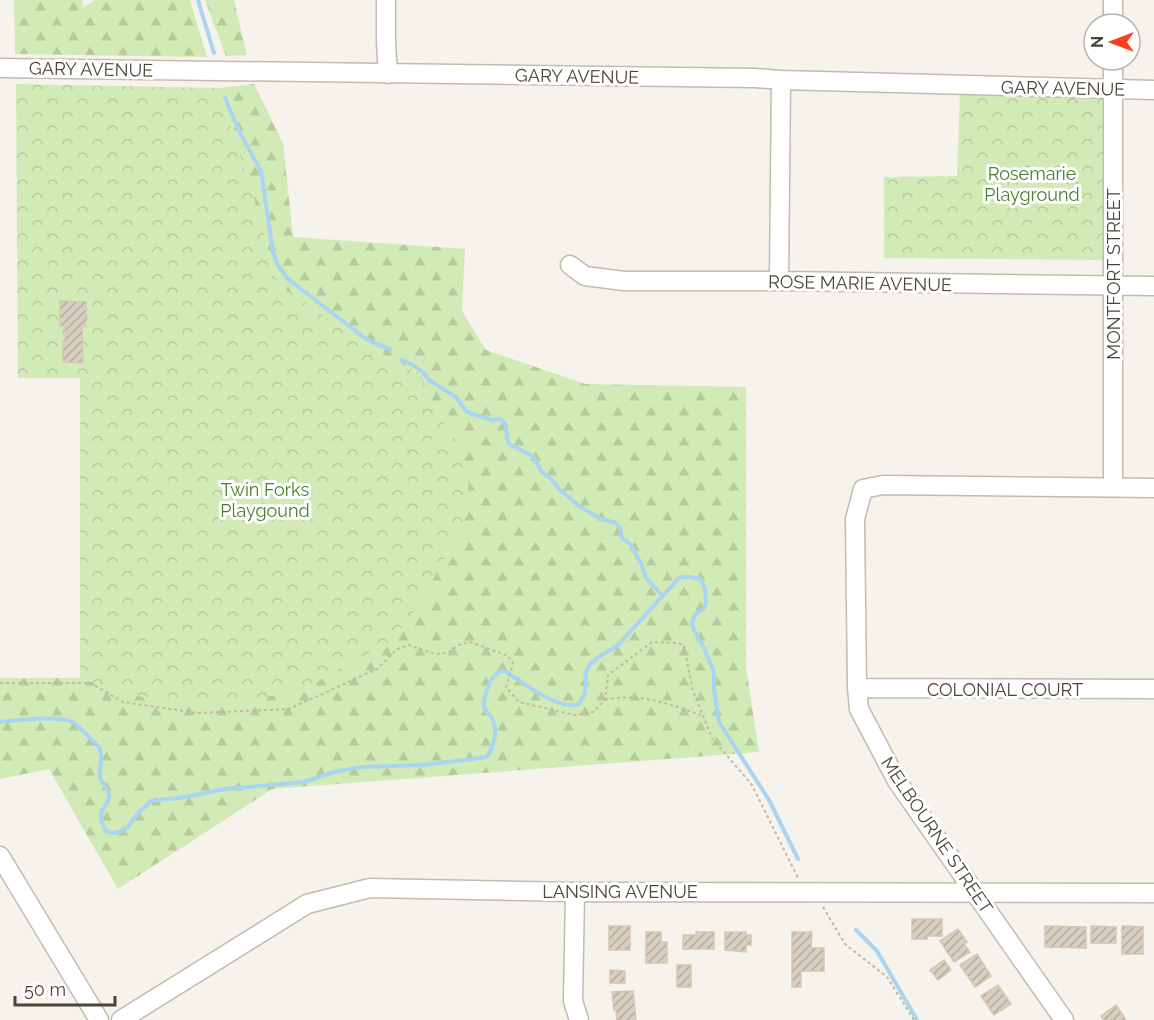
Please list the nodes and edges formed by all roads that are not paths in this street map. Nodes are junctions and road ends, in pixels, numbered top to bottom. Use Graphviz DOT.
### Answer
graph roads {
  1 [pos="386,0"];
  2 [pos="0,68"];
  3 [pos="1113,72"];
  4 [pos="388,74"];
  5 [pos="781,80"];
  6 [pos="1113,90"];
  7 [pos="1154,90"];
  8 [pos="570,265"];
  9 [pos="779,281"];
  10 [pos="1113,286"];
  11 [pos="1154,286"];
  12 [pos="1113,487"];
  13 [pos="1154,488"];
  14 [pos="857,688"];
  15 [pos="1154,689"];
  16 [pos="0,856"];
  17 [pos="5,876"];
  18 [pos="575,892"];
  19 [pos="974,892"];
  20 [pos="1154,893"];
  21 [pos="99,1020"];
  22 [pos="121,1020"];
  23 [pos="579,1020"];
  24 [pos="1064,1020"];
  1 -- 4 [label="street"];
  2 -- 4 [label="street, GARY AVENUE"];
  3 -- 6 [label="street, MONTFORT STREET"];
  4 -- 5 [label="street, GARY AVENUE"];
  5 -- 6 [label="street, GARY AVENUE"];
  5 -- 9 [label="street"];
  6 -- 7 [label="street, GARY AVENUE"];
  6 -- 10 [label="street, MONTFORT STREET"];
  8 -- 9 [label="street, ROSE MARIE AVENUE"];
  9 -- 10 [label="street, ROSE MARIE AVENUE"];
  10 -- 11 [label="street, ROSE MARIE AVENUE"];
  10 -- 12 [label="street, MONTFORT STREET"];
  12 -- 13 [label="street"];
  12 -- 14 [label="street, MELBOURNE STREET"];
  14 -- 15 [label="street, COLONIAL COURT"];
  14 -- 19 [label="street, MELBOURNE STREET"];
  16 -- 17 [label="street"];
  17 -- 21 [label="street"];
  18 -- 19 [label="street, LANSING AVENUE"];
  18 -- 22 [label="street, LANSING AVENUE"];
  18 -- 23 [label="street"];
  19 -- 20 [label="street, LANSING AVENUE"];
  19 -- 24 [label="street, MELBOURNE STREET"];
}
